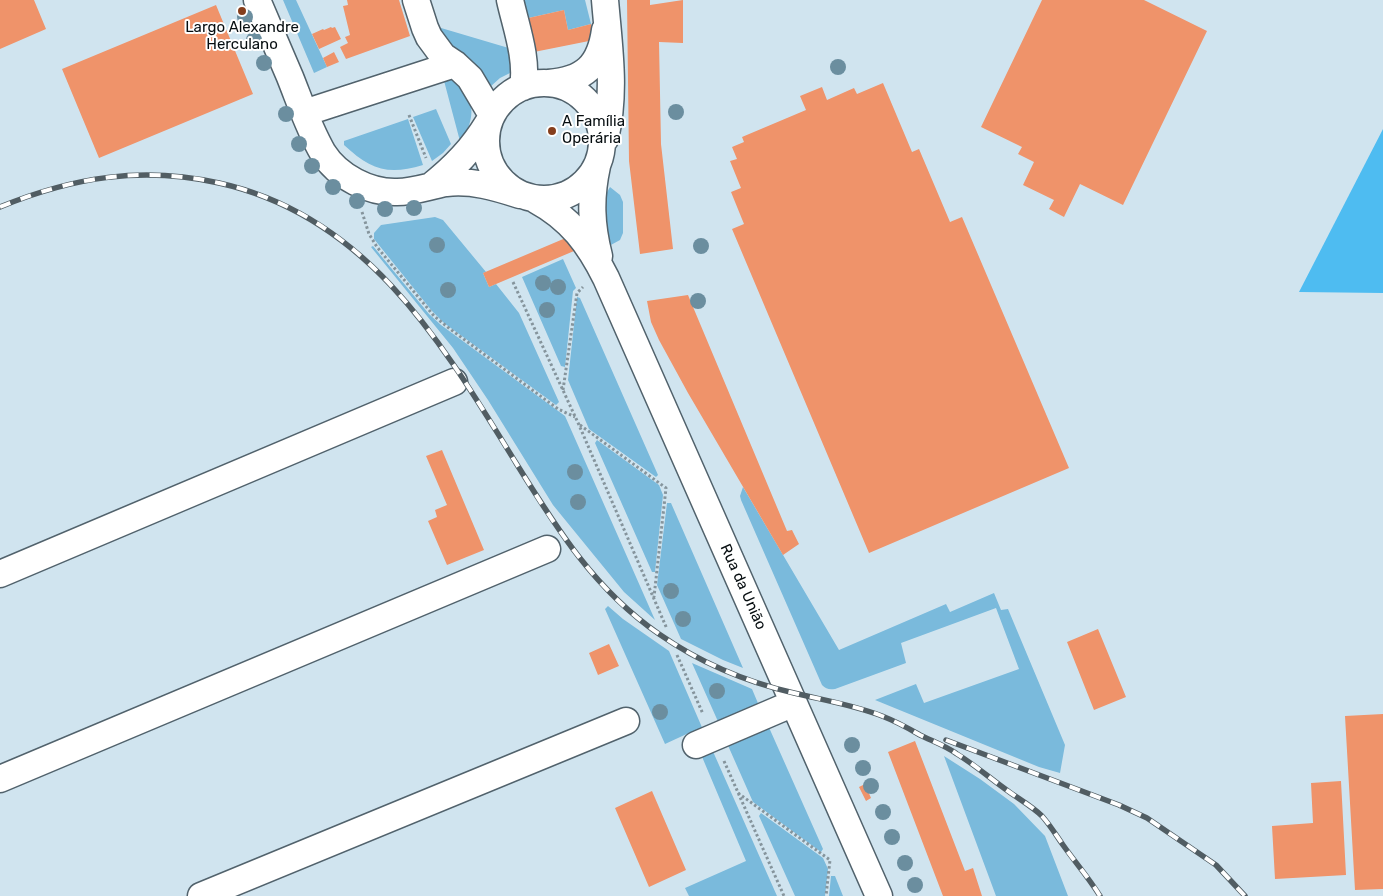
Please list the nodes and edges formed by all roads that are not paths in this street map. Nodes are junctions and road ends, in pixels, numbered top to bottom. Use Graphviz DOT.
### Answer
graph roads {
  1 [pos="256,0"];
  2 [pos="416,0"];
  3 [pos="510,0"];
  4 [pos="605,1"];
  5 [pos="455,64"];
  6 [pos="548,83"];
  7 [pos="522,87"];
  8 [pos="304,113"];
  9 [pos="490,119"];
  10 [pos="600,159"];
  11 [pos="429,174"];
  12 [pos="528,197"];
  13 [pos="595,283"];
  14 [pos="454,382"];
  15 [pos="547,549"];
  16 [pos="0,574"];
  17 [pos="794,703"];
  18 [pos="626,721"];
  19 [pos="705,741"];
  20 [pos="0,779"];
  21 [pos="202,896"];
  22 [pos="879,896"];
  1 -- 8 [label="street"];
  2 -- 5 [label="street"];
  3 -- 7 [label="street"];
  4 -- 6 [label="street"];
  4 -- 10 [label="street"];
  5 -- 8 [label="street"];
  5 -- 9 [label="street"];
  6 -- 7 [label="street"];
  6 -- 10 [label="street"];
  7 -- 9 [label="street"];
  8 -- 11 [label="street"];
  9 -- 11 [label="street"];
  9 -- 12 [label="street"];
  10 -- 12 [label="street"];
  10 -- 13 [label="street, Rua da União"];
  11 -- 12 [label="street"];
  12 -- 13 [label="street, Rua da União"];
  13 -- 17 [label="street, Rua da União"];
  14 -- 16 [label="street"];
  15 -- 20 [label="street"];
  17 -- 19 [label="street"];
  17 -- 22 [label="street, Rua da União"];
  18 -- 21 [label="street"];
}
